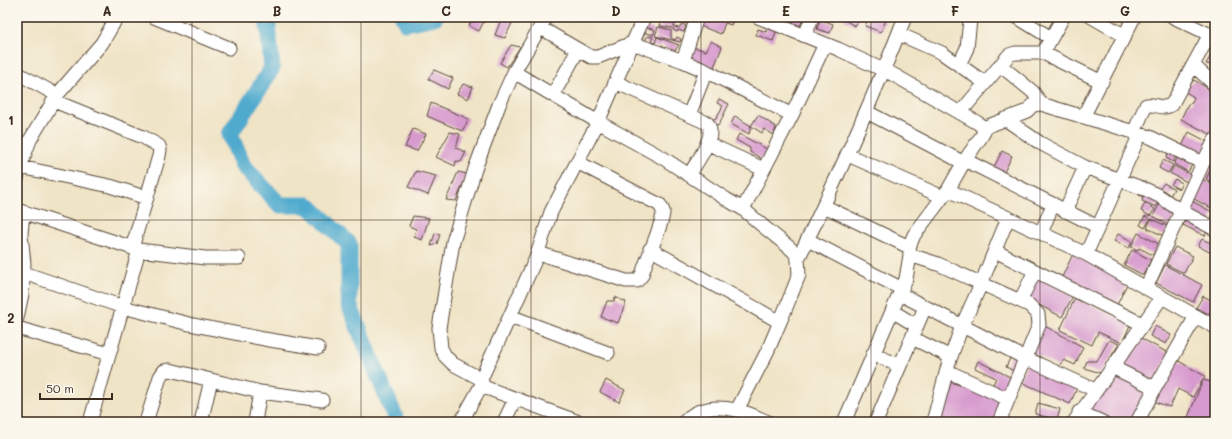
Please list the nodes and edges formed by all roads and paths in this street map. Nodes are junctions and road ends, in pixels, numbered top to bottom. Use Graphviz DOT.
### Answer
graph roads {
  1 [pos="117,17"];
  2 [pos="154,17"];
  3 [pos="644,17"];
  4 [pos="697,17"];
  5 [pos="758,17"];
  6 [pos="812,17"];
  7 [pos="905,17"];
  8 [pos="972,17"];
  9 [pos="1018,17"];
  10 [pos="1063,17"];
  11 [pos="1092,17"];
  12 [pos="1134,17"];
  13 [pos="1173,17"];
  14 [pos="544,22"];
  15 [pos="899,34"];
  16 [pos="805,36"];
  17 [pos="1125,36"];
  18 [pos="1213,36"];
  19 [pos="1051,38"];
  20 [pos="632,43"];
  21 [pos="825,44"];
  22 [pos="229,48"];
  23 [pos="578,50"];
  24 [pos="1043,53"];
  25 [pos="683,61"];
  26 [pos="959,65"];
  27 [pos="1000,65"];
  28 [pos="1193,65"];
  29 [pos="706,71"];
  30 [pos="884,71"];
  31 [pos="514,72"];
  32 [pos="17,73"];
  33 [pos="615,82"];
  34 [pos="1102,82"];
  35 [pos="985,83"];
  36 [pos="1215,85"];
  37 [pos="553,95"];
  38 [pos="55,98"];
  39 [pos="1041,104"];
  40 [pos="867,112"];
  41 [pos="960,113"];
  42 [pos="689,115"];
  43 [pos="792,115"];
  44 [pos="1083,117"];
  45 [pos="1005,119"];
  46 [pos="598,122"];
  47 [pos="983,128"];
  48 [pos="1137,133"];
  49 [pos="1215,140"];
  50 [pos="707,143"];
  51 [pos="848,155"];
  52 [pos="577,162"];
  53 [pos="964,162"];
  54 [pos="1203,163"];
  55 [pos="1085,167"];
  56 [pos="763,169"];
  57 [pos="18,173"];
  58 [pos="689,175"];
  59 [pos="1120,179"];
  60 [pos="946,194"];
  61 [pos="147,198"];
  62 [pos="1053,204"];
  63 [pos="824,206"];
  64 [pos="744,209"];
  65 [pos="1065,210"];
  66 [pos="1181,211"];
  67 [pos="20,212"];
  68 [pos="1008,218"];
  69 [pos="1098,227"];
  70 [pos="1215,229"];
  71 [pos="1041,233"];
  72 [pos="808,240"];
  73 [pos="136,249"];
  74 [pos="650,249"];
  75 [pos="910,251"];
  76 [pos="995,251"];
  77 [pos="538,253"];
  78 [pos="1086,254"];
  79 [pos="239,258"];
  80 [pos="798,259"];
  81 [pos="1035,271"];
  82 [pos="24,273"];
  83 [pos="981,284"];
  84 [pos="20,287"];
  85 [pos="1146,288"];
  86 [pos="901,292"];
  87 [pos="1162,297"];
  88 [pos="1020,301"];
  89 [pos="123,306"];
  90 [pos="925,307"];
  91 [pos="892,311"];
  92 [pos="510,316"];
  93 [pos="1196,316"];
  94 [pos="17,318"];
  95 [pos="780,322"];
  96 [pos="1142,324"];
  97 [pos="962,326"];
  98 [pos="1215,327"];
  99 [pos="17,328"];
  100 [pos="914,332"];
  101 [pos="318,348"];
  102 [pos="608,353"];
  103 [pos="109,354"];
  104 [pos="874,354"];
  105 [pos="951,357"];
  106 [pos="1025,358"];
  107 [pos="900,366"];
  108 [pos="1112,367"];
  109 [pos="947,370"];
  110 [pos="210,380"];
  111 [pos="481,382"];
  112 [pos="1154,388"];
  113 [pos="1095,390"];
  114 [pos="260,392"];
  115 [pos="515,399"];
  116 [pos="1008,399"];
  117 [pos="322,400"];
  118 [pos="737,410"];
  119 [pos="1076,417"];
  120 [pos="90,422"];
  121 [pos="146,422"];
  122 [pos="201,422"];
  123 [pos="255,422"];
  124 [pos="461,422"];
  125 [pos="504,422"];
  126 [pos="579,422"];
  127 [pos="684,422"];
  128 [pos="768,422"];
  129 [pos="844,422"];
  130 [pos="876,422"];
  131 [pos="933,422"];
  132 [pos="999,422"];
  133 [pos="1102,422"];
  134 [pos="1137,422"];
  1 -- 38 [label="street"];
  2 -- 22 [label="street"];
  3 -- 20 [label="street"];
  4 -- 25 [label="street"];
  5 -- 16 [label="street"];
  6 -- 16 [label="street"];
  7 -- 15 [label="street"];
  8 -- 26 [label="street"];
  9 -- 19 [label="street"];
  10 -- 19 [label="street"];
  11 -- 17 [label="street"];
  12 -- 17 [label="street"];
  13 -- 18 [label="street"];
  14 -- 23 [label="street"];
  14 -- 31 [label="street"];
  15 -- 26 [label="street"];
  15 -- 30 [label="street"];
  16 -- 21 [label="street"];
  17 -- 34 [label="street"];
  18 -- 28 [label="street"];
  19 -- 24 [label="street"];
  20 -- 23 [label="street"];
  20 -- 25 [label="street"];
  20 -- 33 [label="street"];
  21 -- 30 [label="street"];
  21 -- 43 [label="street"];
  23 -- 37 [label="street"];
  24 -- 27 [label="street"];
  24 -- 34 [label="street"];
  25 -- 29 [label="street"];
  26 -- 35 [label="street"];
  27 -- 35 [label="street"];
  27 -- 39 [label="street"];
  28 -- 36 [label="street"];
  28 -- 48 [label="street"];
  29 -- 42 [label="street"];
  29 -- 43 [label="street"];
  30 -- 40 [label="street"];
  30 -- 41 [label="street"];
  31 -- 37 [label="street"];
  31 -- 111 [label="street"];
  32 -- 38 [label="street"];
  33 -- 42 [label="street"];
  33 -- 46 [label="street"];
  34 -- 44 [label="street"];
  35 -- 41 [label="street"];
  37 -- 46 [label="street"];
  38 -- 57 [label="street"];
  38 -- 61 [label="street"];
  39 -- 44 [label="street"];
  39 -- 45 [label="street"];
  40 -- 51 [label="street"];
  40 -- 53 [label="street"];
  41 -- 47 [label="street"];
  42 -- 50 [label="street"];
  43 -- 56 [label="street"];
  44 -- 48 [label="street"];
  45 -- 47 [label="street"];
  45 -- 55 [label="street"];
  46 -- 52 [label="street"];
  46 -- 58 [label="street"];
  47 -- 53 [label="street"];
  48 -- 54 [label="street"];
  48 -- 59 [label="street"];
  49 -- 54 [label="street"];
  50 -- 56 [label="street"];
  50 -- 58 [label="street"];
  51 -- 60 [label="street"];
  51 -- 63 [label="street"];
  52 -- 74 [label="street"];
  52 -- 77 [label="street"];
  53 -- 60 [label="street"];
  53 -- 62 [label="street"];
  54 -- 66 [label="street"];
  55 -- 59 [label="street"];
  55 -- 65 [label="street"];
  56 -- 64 [label="street"];
  57 -- 61 [label="street"];
  58 -- 64 [label="street"];
  59 -- 66 [label="street"];
  59 -- 69 [label="street"];
  60 -- 68 [label="street"];
  60 -- 75 [label="street"];
  61 -- 73 [label="street"];
  62 -- 65 [label="street"];
  62 -- 71 [label="street"];
  63 -- 72 [label="street"];
  63 -- 75 [label="street"];
  64 -- 80 [label="street"];
  65 -- 69 [label="street"];
  66 -- 70 [label="street"];
  66 -- 85 [label="street"];
  67 -- 73 [label="street"];
  67 -- 82 [label="street"];
  68 -- 71 [label="street"];
  68 -- 76 [label="street"];
  69 -- 78 [label="street"];
  71 -- 78 [label="street"];
  72 -- 80 [label="street"];
  72 -- 86 [label="street"];
  73 -- 79 [label="street"];
  73 -- 89 [label="street"];
  74 -- 77 [label="street"];
  74 -- 95 [label="street"];
  75 -- 83 [label="street"];
  75 -- 86 [label="street"];
  76 -- 81 [label="street"];
  76 -- 83 [label="street"];
  77 -- 92 [label="street"];
  78 -- 85 [label="street"];
  80 -- 95 [label="street"];
  81 -- 88 [label="street"];
  81 -- 96 [label="street"];
  82 -- 84 [label="street"];
  82 -- 89 [label="street"];
  83 -- 88 [label="street"];
  83 -- 97 [label="street"];
  84 -- 94 [label="street"];
  85 -- 87 [label="street"];
  86 -- 90 [label="street"];
  86 -- 91 [label="street"];
  87 -- 93 [label="street"];
  87 -- 96 [label="street"];
  88 -- 106 [label="street"];
  89 -- 101 [label="street"];
  89 -- 103 [label="street"];
  90 -- 97 [label="street"];
  90 -- 100 [label="street"];
  91 -- 100 [label="street"];
  91 -- 104 [label="street"];
  92 -- 102 [label="street"];
  92 -- 111 [label="street"];
  93 -- 98 [label="street"];
  93 -- 112 [label="street"];
  95 -- 118 [label="street"];
  96 -- 108 [label="street"];
  97 -- 105 [label="street"];
  97 -- 106 [label="street"];
  99 -- 103 [label="street"];
  100 -- 105 [label="street"];
  100 -- 107 [label="street"];
  103 -- 120 [label="street"];
  104 -- 107 [label="street"];
  104 -- 129 [label="street"];
  105 -- 109 [label="street"];
  106 -- 113 [label="street"];
  106 -- 116 [label="street"];
  107 -- 130 [label="street"];
  108 -- 112 [label="street"];
  108 -- 113 [label="street"];
  109 -- 116 [label="street"];
  109 -- 131 [label="street"];
  110 -- 114 [label="street"];
  110 -- 121 [label="street"];
  110 -- 122 [label="street"];
  111 -- 115 [label="street"];
  111 -- 124 [label="street"];
  112 -- 134 [label="street"];
  113 -- 119 [label="street"];
  114 -- 117 [label="street"];
  114 -- 123 [label="street"];
  115 -- 125 [label="street"];
  115 -- 126 [label="street"];
  116 -- 132 [label="street"];
  118 -- 127 [label="street"];
  118 -- 128 [label="street"];
  119 -- 133 [label="street"];
}
